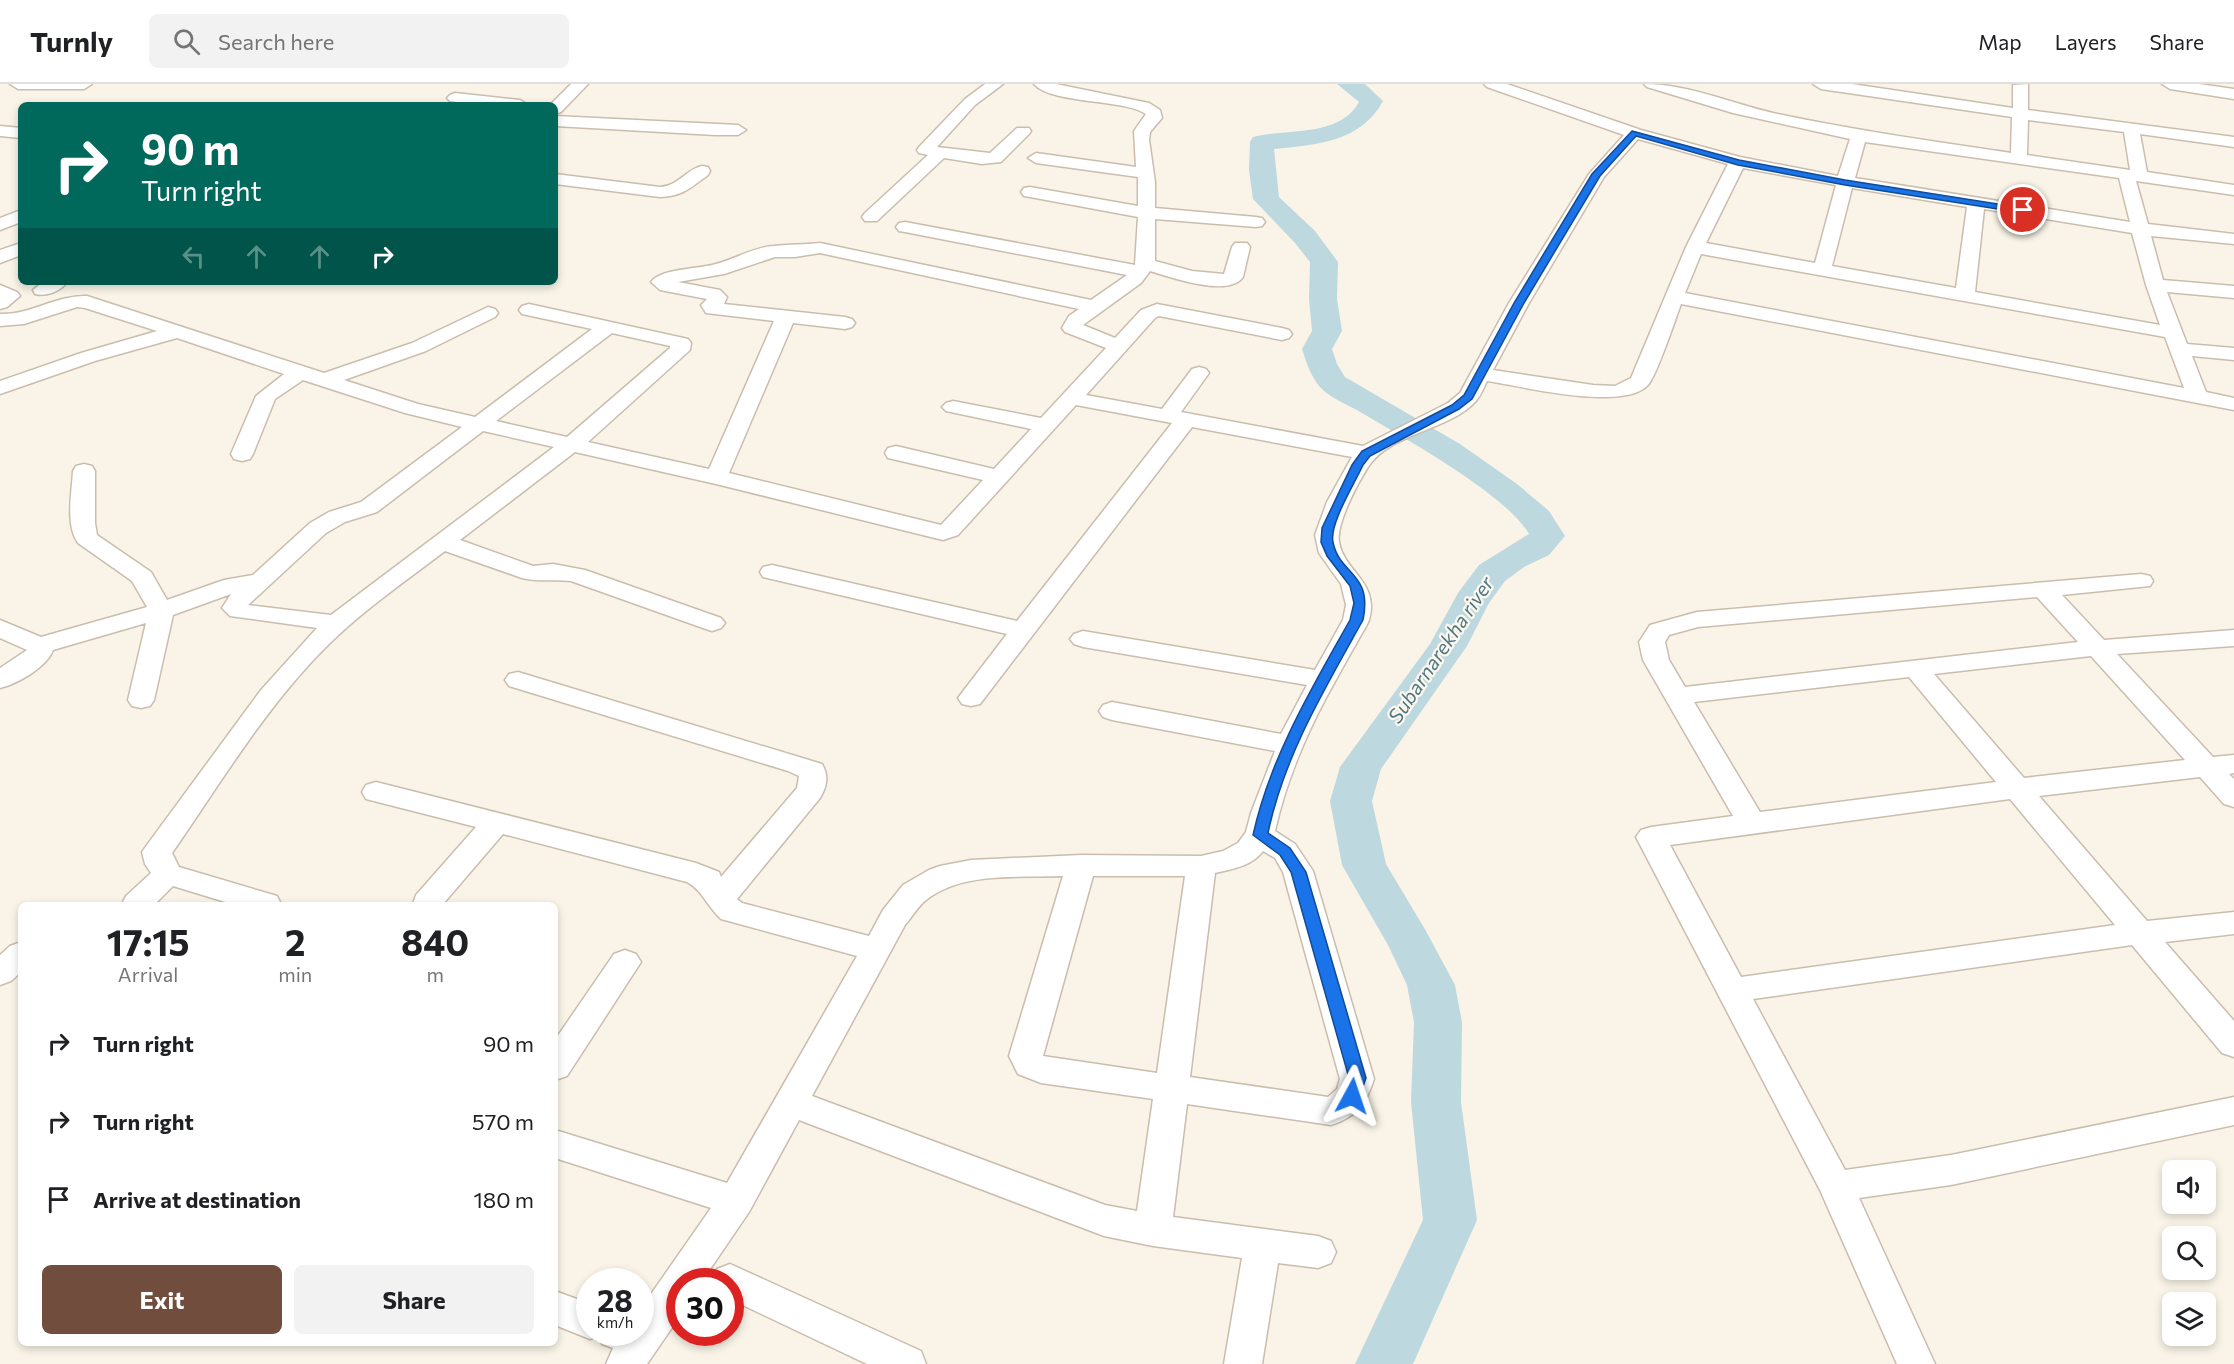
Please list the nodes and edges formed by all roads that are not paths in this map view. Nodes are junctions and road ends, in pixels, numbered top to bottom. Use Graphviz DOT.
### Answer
graph roads {
  1 [pos="18,84"];
  2 [pos="84,84"];
  3 [pos="580,84"];
  4 [pos="995,84"];
  5 [pos="1042,84"];
  6 [pos="1492,84"];
  7 [pos="1652,84"];
  8 [pos="1821,84"];
  9 [pos="2170,84"];
  10 [pos="2021,85"];
  11 [pos="1892,90"];
  12 [pos="2234,94"];
  13 [pos="455,98"];
  14 [pos="492,102"];
  15 [pos="558,106"];
  16 [pos="2021,114"];
  17 [pos="558,121"];
  18 [pos="573,121"];
  19 [pos="2131,129"];
  20 [pos="738,130"];
  21 [pos="0,131"];
  22 [pos="1023,131"];
  23 [pos="558,132"];
  24 [pos="18,133"];
  25 [pos="1635,133"];
  26 [pos="1859,136"];
  27 [pos="2234,142"];
  28 [pos="939,154"];
  29 [pos="1036,158"];
  30 [pos="2019,158"];
  31 [pos="1738,162"];
  32 [pos="702,171"];
  33 [pos="1146,173"];
  34 [pos="2132,175"];
  35 [pos="558,179"];
  36 [pos="1845,182"];
  37 [pos="2234,190"];
  38 [pos="1030,192"];
  39 [pos="1976,203"];
  40 [pos="1147,213"];
  41 [pos="18,217"];
  42 [pos="871,217"];
  43 [pos="1256,222"];
  44 [pos="905,227"];
  45 [pos="0,228"];
  46 [pos="2140,229"];
  47 [pos="18,231"];
  48 [pos="2234,239"];
  49 [pos="1241,247"];
  50 [pos="1695,247"];
  51 [pos="18,249"];
  52 [pos="0,257"];
  53 [pos="1143,268"];
  54 [pos="1822,270"];
  55 [pos="2155,285"];
  56 [pos="0,291"];
  57 [pos="2234,292"];
  58 [pos="1965,296"];
  59 [pos="1674,297"];
  60 [pos="0,303"];
  61 [pos="1095,307"];
  62 [pos="529,310"];
  63 [pos="488,313"];
  64 [pos="786,318"];
  65 [pos="0,320"];
  66 [pos="845,323"];
  67 [pos="609,326"];
  68 [pos="177,332"];
  69 [pos="1282,334"];
  70 [pos="2176,341"];
  71 [pos="1119,346"];
  72 [pos="2234,354"];
  73 [pos="300,372"];
  74 [pos="1199,373"];
  75 [pos="1481,374"];
  76 [pos="324,380"];
  77 [pos="0,388"];
  78 [pos="1070,398"];
  79 [pos="2198,398"];
  80 [pos="2234,404"];
  81 [pos="953,407"];
  82 [pos="1177,418"];
  83 [pos="479,425"];
  84 [pos="1046,425"];
  85 [pos="571,445"];
  86 [pos="1371,450"];
  87 [pos="896,453"];
  88 [pos="242,454"];
  89 [pos="84,471"];
  90 [pos="716,477"];
  91 [pos="999,477"];
  92 [pos="442,542"];
  93 [pos="772,572"];
  94 [pos="260,581"];
  95 [pos="2141,581"];
  96 [pos="2044,590"];
  97 [pos="161,611"];
  98 [pos="337,623"];
  99 [pos="712,623"];
  100 [pos="0,628"];
  101 [pos="1024,630"];
  102 [pos="2234,638"];
  103 [pos="1083,639"];
  104 [pos="39,646"];
  105 [pos="2096,648"];
  106 [pos="1914,667"];
  107 [pos="1322,679"];
  108 [pos="0,680"];
  109 [pos="518,680"];
  110 [pos="1677,696"];
  111 [pos="971,698"];
  112 [pos="141,700"];
  113 [pos="1112,711"];
  114 [pos="1291,745"];
  115 [pos="2220,766"];
  116 [pos="2018,789"];
  117 [pos="376,792"];
  118 [pos="2234,797"];
  119 [pos="496,823"];
  120 [pos="1752,823"];
  121 [pos="1260,835"];
  122 [pos="1081,865"];
  123 [pos="1202,866"];
  124 [pos="168,874"];
  125 [pos="719,900"];
  126 [pos="139,902"];
  127 [pos="259,902"];
  128 [pos="428,902"];
  129 [pos="2234,923"];
  130 [pos="2140,933"];
  131 [pos="876,949"];
  132 [pos="18,957"];
  133 [pos="625,962"];
  134 [pos="0,973"];
  135 [pos="1732,990"];
  136 [pos="2234,1044"];
  137 [pos="558,1062"];
  138 [pos="1172,1089"];
  139 [pos="791,1102"];
  140 [pos="2234,1111"];
  141 [pos="558,1145"];
  142 [pos="1836,1186"];
  143 [pos="736,1201"];
  144 [pos="1153,1230"];
  145 [pos="1263,1244"];
  146 [pos="1318,1252"];
  147 [pos="690,1268"];
  148 [pos="744,1288"];
  149 [pos="666,1299"];
  150 [pos="558,1309"];
  151 [pos="654,1313"];
  152 [pos="576,1316"];
  153 [pos="907,1364"];
  154 [pos="1243,1364"];
  155 [pos="1916,1364"];
  1 -- 2 [label="street"];
  3 -- 15 [label="street"];
  4 -- 28 [label="street"];
  5 -- 33 [label="street"];
  6 -- 25 [label="street"];
  7 -- 26 [label="street"];
  8 -- 11 [label="street"];
  9 -- 12 [label="street"];
  10 -- 16 [label="street"];
  11 -- 16 [label="street"];
  13 -- 14 [label="street"];
  16 -- 19 [label="street"];
  16 -- 30 [label="street"];
  17 -- 18 [label="street"];
  18 -- 20 [label="street"];
  18 -- 23 [label="street"];
  19 -- 27 [label="street"];
  19 -- 34 [label="street"];
  21 -- 24 [label="street"];
  22 -- 28 [label="street"];
  25 -- 31 [label="street"];
  25 -- 75 [label="street"];
  26 -- 30 [label="street"];
  26 -- 36 [label="street"];
  28 -- 42 [label="street"];
  29 -- 33 [label="street"];
  30 -- 34 [label="street"];
  31 -- 36 [label="street"];
  31 -- 50 [label="street"];
  32 -- 35 [label="street"];
  33 -- 40 [label="street"];
  34 -- 37 [label="street"];
  34 -- 46 [label="street"];
  36 -- 39 [label="street"];
  36 -- 54 [label="street"];
  38 -- 40 [label="street"];
  39 -- 46 [label="street"];
  39 -- 58 [label="street"];
  40 -- 43 [label="street"];
  40 -- 53 [label="street"];
  41 -- 45 [label="street"];
  44 -- 53 [label="street"];
  45 -- 47 [label="street"];
  46 -- 48 [label="street"];
  46 -- 55 [label="street"];
  49 -- 53 [label="street"];
  50 -- 54 [label="street"];
  50 -- 59 [label="street"];
  51 -- 52 [label="street"];
  53 -- 61 [label="street"];
  54 -- 58 [label="street"];
  55 -- 57 [label="street"];
  55 -- 70 [label="street"];
  56 -- 60 [label="street"];
  58 -- 70 [label="street"];
  59 -- 75 [label="street"];
  59 -- 79 [label="street"];
  61 -- 64 [label="street"];
  61 -- 71 [label="street"];
  62 -- 67 [label="street"];
  63 -- 76 [label="street"];
  64 -- 66 [label="street"];
  64 -- 90 [label="street"];
  65 -- 68 [label="street"];
  67 -- 83 [label="street"];
  67 -- 85 [label="street"];
  68 -- 73 [label="street"];
  68 -- 77 [label="street"];
  69 -- 71 [label="street"];
  70 -- 72 [label="street"];
  70 -- 79 [label="street"];
  71 -- 78 [label="street"];
  73 -- 76 [label="street"];
  73 -- 88 [label="street"];
  74 -- 82 [label="street"];
  75 -- 86 [label="street"];
  76 -- 83 [label="street"];
  78 -- 82 [label="street"];
  78 -- 84 [label="street"];
  79 -- 80 [label="street"];
  81 -- 84 [label="street"];
  82 -- 86 [label="street"];
  82 -- 101 [label="street"];
  83 -- 85 [label="street"];
  83 -- 94 [label="street"];
  84 -- 91 [label="street"];
  85 -- 90 [label="street"];
  85 -- 92 [label="street"];
  86 -- 107 [label="street"];
  87 -- 91 [label="street"];
  89 -- 97 [label="street"];
  90 -- 91 [label="street"];
  92 -- 98 [label="street"];
  92 -- 99 [label="street"];
  93 -- 101 [label="street"];
  94 -- 97 [label="street"];
  94 -- 98 [label="street"];
  95 -- 96 [label="street"];
  96 -- 105 [label="street"];
  96 -- 110 [label="street"];
  97 -- 104 [label="street"];
  97 -- 112 [label="street"];
  98 -- 124 [label="street"];
  100 -- 104 [label="street"];
  101 -- 111 [label="street"];
  102 -- 105 [label="street"];
  103 -- 107 [label="street"];
  104 -- 108 [label="street"];
  105 -- 106 [label="street"];
  105 -- 115 [label="street"];
  106 -- 110 [label="street"];
  106 -- 116 [label="street"];
  107 -- 114 [label="street"];
  109 -- 125 [label="street"];
  110 -- 120 [label="street"];
  113 -- 114 [label="street"];
  114 -- 121 [label="street"];
  115 -- 116 [label="street"];
  115 -- 118 [label="street"];
  116 -- 120 [label="street"];
  116 -- 130 [label="street"];
  117 -- 119 [label="street"];
  119 -- 125 [label="street"];
  119 -- 128 [label="street"];
  120 -- 135 [label="street"];
  121 -- 123 [label="street"];
  121 -- 138 [label="street"];
  122 -- 123 [label="street"];
  122 -- 131 [label="street"];
  122 -- 138 [label="street"];
  123 -- 138 [label="street"];
  124 -- 126 [label="street"];
  124 -- 127 [label="street"];
  125 -- 131 [label="street"];
  129 -- 130 [label="street"];
  130 -- 135 [label="street"];
  130 -- 136 [label="street"];
  131 -- 139 [label="street"];
  132 -- 134 [label="street"];
  133 -- 137 [label="street"];
  135 -- 142 [label="street"];
  138 -- 144 [label="street"];
  139 -- 143 [label="street"];
  139 -- 144 [label="street"];
  140 -- 142 [label="street"];
  141 -- 143 [label="street"];
  142 -- 155 [label="street"];
  143 -- 147 [label="street"];
  144 -- 145 [label="street"];
  145 -- 146 [label="street"];
  145 -- 154 [label="street"];
  148 -- 153 [label="street"];
  149 -- 151 [label="street"];
  150 -- 152 [label="street"];
}
